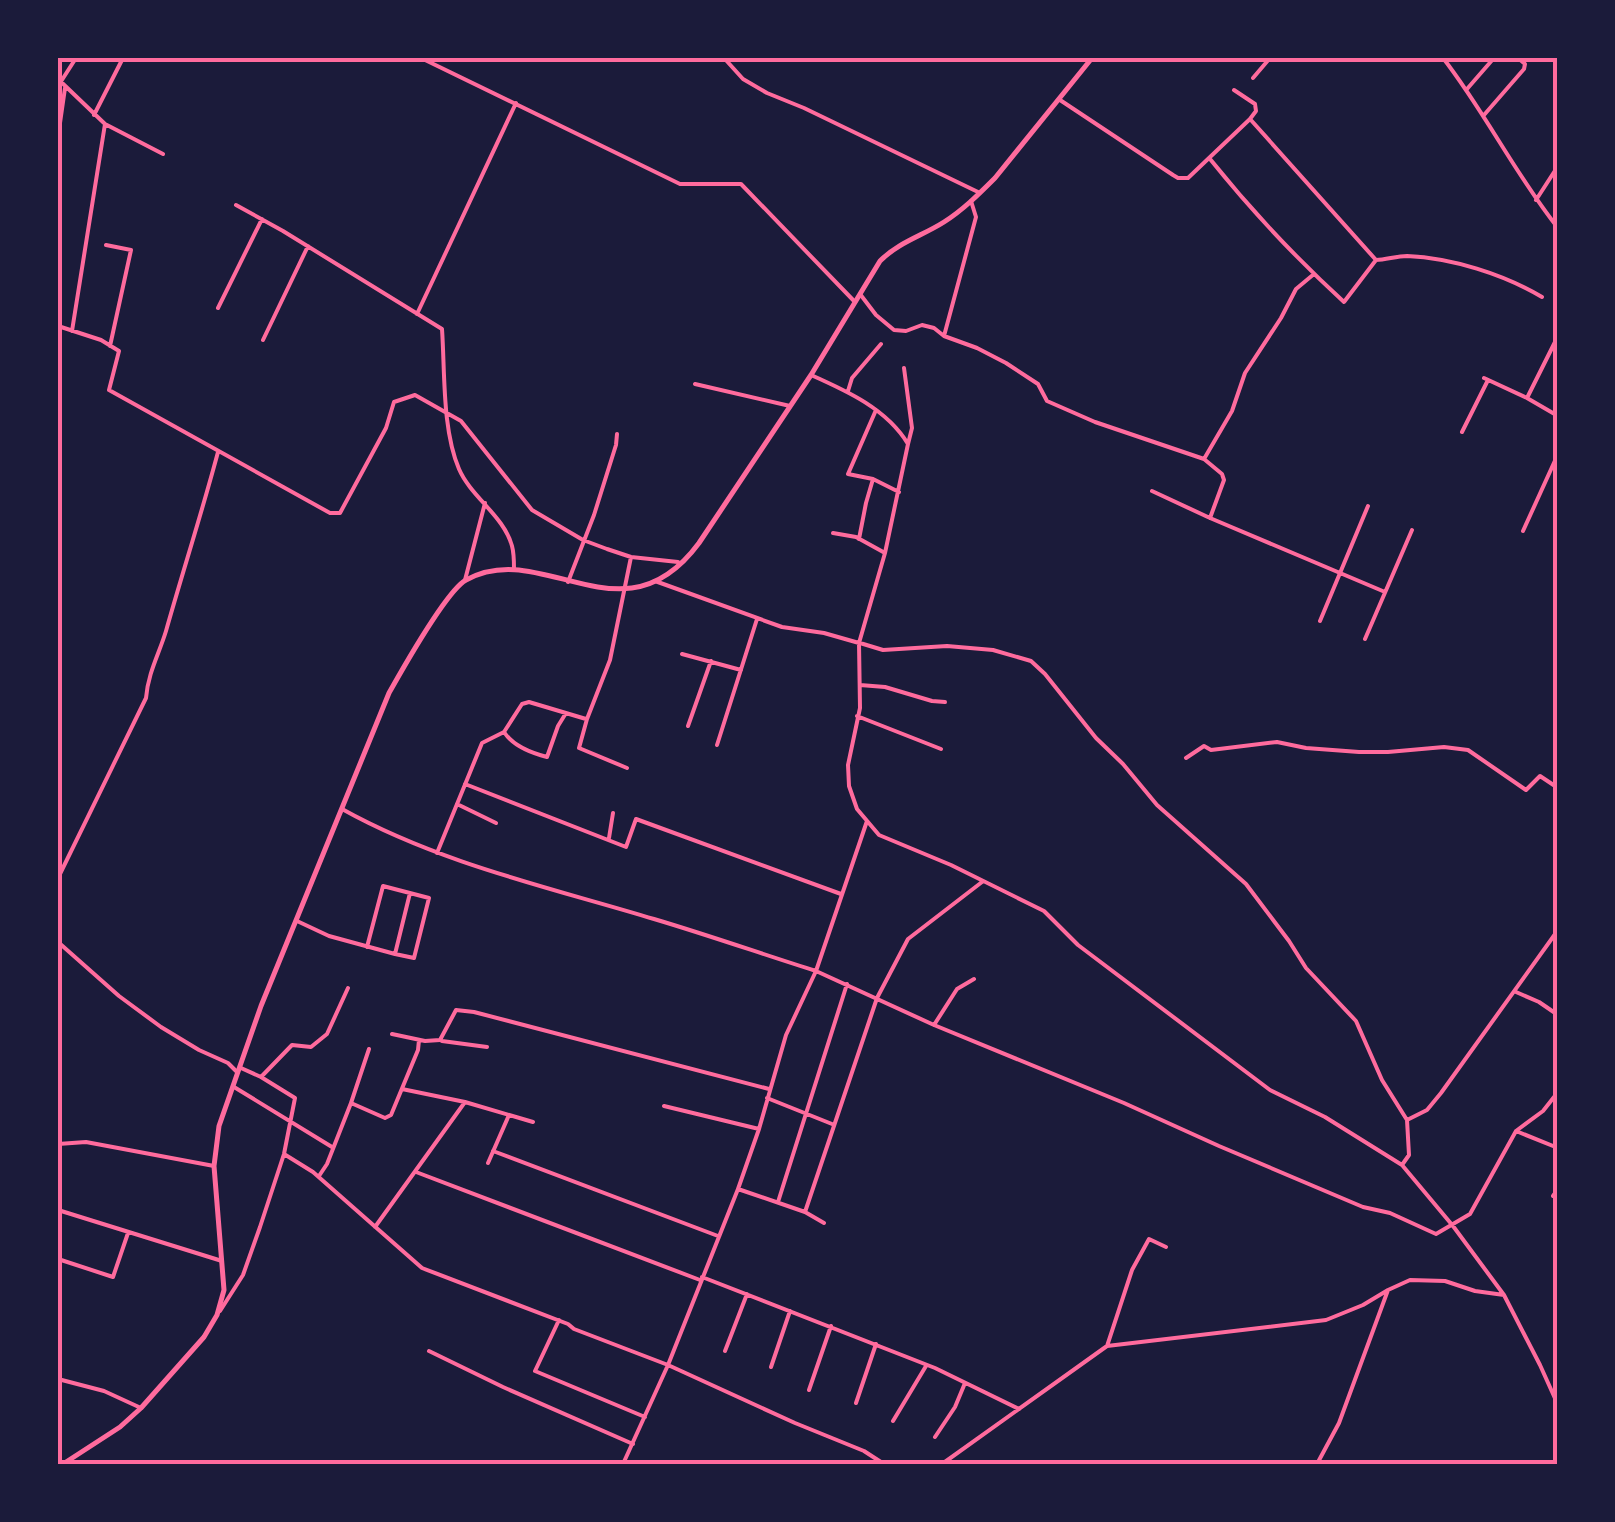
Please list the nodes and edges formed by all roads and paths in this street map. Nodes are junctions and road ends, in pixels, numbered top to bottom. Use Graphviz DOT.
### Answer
graph roads {
  1 [pos="76,58"];
  2 [pos="124,58"];
  3 [pos="421,58"];
  4 [pos="724,58"];
  5 [pos="1092,58"];
  6 [pos="1270,58"];
  7 [pos="1443,58"];
  8 [pos="1494,58"];
  9 [pos="1518,58"];
  10 [pos="1253,78"];
  11 [pos="61,83"];
  12 [pos="1467,89"];
  13 [pos="1234,90"];
  14 [pos="1058,99"];
  15 [pos="516,103"];
  16 [pos="94,114"];
  17 [pos="1484,115"];
  18 [pos="1250,119"];
  19 [pos="105,124"];
  20 [pos="58,137"];
  21 [pos="163,154"];
  22 [pos="1210,159"];
  23 [pos="1558,166"];
  24 [pos="980,193"];
  25 [pos="1536,200"];
  26 [pos="972,201"];
  27 [pos="236,205"];
  28 [pos="262,219"];
  29 [pos="1558,228"];
  30 [pos="106,245"];
  31 [pos="308,246"];
  32 [pos="1376,260"];
  33 [pos="1314,274"];
  34 [pos="860,294"];
  35 [pos="1542,297"];
  36 [pos="855,302"];
  37 [pos="218,308"];
  38 [pos="417,314"];
  39 [pos="58,326"];
  40 [pos="72,331"];
  41 [pos="944,336"];
  42 [pos="1558,336"];
  43 [pos="263,340"];
  44 [pos="881,344"];
  45 [pos="110,346"];
  46 [pos="904,368"];
  47 [pos="811,374"];
  48 [pos="695,384"];
  49 [pos="848,391"];
  50 [pos="1527,398"];
  51 [pos="790,406"];
  52 [pos="876,410"];
  53 [pos="448,412"];
  54 [pos="1558,416"];
  55 [pos="1462,432"];
  56 [pos="617,434"];
  57 [pos="1558,435"];
  58 [pos="1558,443"];
  59 [pos="908,444"];
  60 [pos="218,452"];
  61 [pos="1558,454"];
  62 [pos="1204,459"];
  63 [pos="874,480"];
  64 [pos="1152,491"];
  65 [pos="898,492"];
  66 [pos="484,503"];
  67 [pos="1368,506"];
  68 [pos="1210,518"];
  69 [pos="1412,530"];
  70 [pos="1523,531"];
  71 [pos="833,533"];
  72 [pos="859,539"];
  73 [pos="583,540"];
  74 [pos="885,553"];
  75 [pos="631,556"];
  76 [pos="683,562"];
  77 [pos="514,570"];
  78 [pos="1340,572"];
  79 [pos="465,580"];
  80 [pos="654,581"];
  81 [pos="568,582"];
  82 [pos="624,590"];
  83 [pos="1386,592"];
  84 [pos="757,619"];
  85 [pos="1320,621"];
  86 [pos="1365,639"];
  87 [pos="860,643"];
  88 [pos="682,654"];
  89 [pos="710,661"];
  90 [pos="740,670"];
  91 [pos="860,685"];
  92 [pos="946,702"];
  93 [pos="566,713"];
  94 [pos="857,716"];
  95 [pos="587,719"];
  96 [pos="688,726"];
  97 [pos="504,732"];
  98 [pos="716,745"];
  99 [pos="942,748"];
  100 [pos="1186,758"];
  101 [pos="627,768"];
  102 [pos="465,784"];
  103 [pos="1556,786"];
  104 [pos="457,804"];
  105 [pos="342,808"];
  106 [pos="613,813"];
  107 [pos="867,821"];
  108 [pos="496,823"];
  109 [pos="609,839"];
  110 [pos="437,853"];
  111 [pos="58,878"];
  112 [pos="982,882"];
  113 [pos="410,893"];
  114 [pos="841,894"];
  115 [pos="297,920"];
  116 [pos="1558,930"];
  117 [pos="58,942"];
  118 [pos="367,948"];
  119 [pos="395,954"];
  120 [pos="816,971"];
  121 [pos="974,979"];
  122 [pos="847,984"];
  123 [pos="348,988"];
  124 [pos="1516,992"];
  125 [pos="877,998"];
  126 [pos="1558,1015"];
  127 [pos="934,1025"];
  128 [pos="392,1034"];
  129 [pos="419,1040"];
  130 [pos="440,1040"];
  131 [pos="487,1047"];
  132 [pos="369,1049"];
  133 [pos="238,1070"];
  134 [pos="260,1077"];
  135 [pos="232,1086"];
  136 [pos="402,1088"];
  137 [pos="769,1089"];
  138 [pos="1558,1092"];
  139 [pos="767,1098"];
  140 [pos="465,1102"];
  141 [pos="351,1103"];
  142 [pos="664,1106"];
  143 [pos="805,1113"];
  144 [pos="509,1115"];
  145 [pos="1407,1120"];
  146 [pos="291,1122"];
  147 [pos="533,1122"];
  148 [pos="834,1125"];
  149 [pos="759,1128"];
  150 [pos="1516,1131"];
  151 [pos="58,1144"];
  152 [pos="332,1147"];
  153 [pos="1558,1148"];
  154 [pos="494,1151"];
  155 [pos="284,1154"];
  156 [pos="488,1163"];
  157 [pos="1402,1165"];
  158 [pos="214,1166"];
  159 [pos="416,1172"];
  160 [pos="318,1177"];
  161 [pos="1558,1188"];
  162 [pos="738,1189"];
  163 [pos="1553,1196"];
  164 [pos="778,1202"];
  165 [pos="58,1210"];
  166 [pos="805,1212"];
  167 [pos="824,1223"];
  168 [pos="1453,1226"];
  169 [pos="374,1227"];
  170 [pos="128,1233"];
  171 [pos="718,1236"];
  172 [pos="1166,1247"];
  173 [pos="58,1259"];
  174 [pos="222,1260"];
  175 [pos="701,1278"];
  176 [pos="1388,1290"];
  177 [pos="747,1294"];
  178 [pos="1504,1295"];
  179 [pos="790,1312"];
  180 [pos="217,1315"];
  181 [pos="559,1320"];
  182 [pos="832,1326"];
  183 [pos="876,1344"];
  184 [pos="1107,1346"];
  185 [pos="429,1350"];
  186 [pos="725,1351"];
  187 [pos="668,1365"];
  188 [pos="926,1366"];
  189 [pos="771,1367"];
  190 [pos="58,1378"];
  191 [pos="1558,1382"];
  192 [pos="965,1383"];
  193 [pos="1548,1384"];
  194 [pos="810,1390"];
  195 [pos="856,1403"];
  196 [pos="1558,1405"];
  197 [pos="141,1408"];
  198 [pos="1019,1409"];
  199 [pos="646,1417"];
  200 [pos="892,1421"];
  201 [pos="935,1437"];
  202 [pos="633,1444"];
  203 [pos="62,1464"];
  204 [pos="624,1464"];
  205 [pos="884,1464"];
  206 [pos="942,1464"];
  207 [pos="1317,1464"];
  1 -- 11 [label="street"];
  2 -- 16 [label="street"];
  3 -- 15 [label="street"];
  4 -- 24 [label="street"];
  5 -- 14 [label="street"];
  6 -- 10 [label="street"];
  7 -- 12 [label="street"];
  8 -- 12 [label="street"];
  9 -- 17 [label="street"];
  11 -- 16 [label="street"];
  11 -- 20 [label="street"];
  12 -- 17 [label="street"];
  13 -- 18 [label="street"];
  14 -- 22 [label="street"];
  14 -- 24 [label="street"];
  15 -- 36 [label="street"];
  15 -- 38 [label="street"];
  16 -- 19 [label="street"];
  17 -- 25 [label="street"];
  18 -- 22 [label="street"];
  18 -- 32 [label="street"];
  19 -- 21 [label="street"];
  19 -- 40 [label="street"];
  22 -- 33 [label="street"];
  23 -- 25 [label="street"];
  24 -- 26 [label="street"];
  25 -- 29 [label="street"];
  26 -- 34 [label="street"];
  26 -- 41 [label="street"];
  27 -- 28 [label="street"];
  28 -- 31 [label="street"];
  28 -- 37 [label="street"];
  30 -- 45 [label="street"];
  31 -- 38 [label="street"];
  31 -- 43 [label="street"];
  32 -- 33 [label="street"];
  32 -- 35 [label="street"];
  33 -- 62 [label="street"];
  34 -- 36 [label="street"];
  34 -- 41 [label="street"];
  36 -- 47 [label="street"];
  38 -- 53 [label="street"];
  39 -- 40 [label="street"];
  40 -- 45 [label="street"];
  41 -- 62 [label="street"];
  42 -- 50 [label="street"];
  44 -- 49 [label="street"];
  45 -- 60 [label="street"];
  46 -- 59 [label="street"];
  47 -- 49 [label="street"];
  47 -- 51 [label="street"];
  48 -- 51 [label="street"];
  49 -- 52 [label="street"];
  50 -- 54 [label="street"];
  50 -- 55 [label="street"];
  51 -- 76 [label="street"];
  52 -- 59 [label="street"];
  52 -- 63 [label="street"];
  53 -- 60 [label="street"];
  53 -- 66 [label="street"];
  53 -- 73 [label="street"];
  56 -- 73 [label="street"];
  57 -- 58 [label="street"];
  59 -- 65 [label="street"];
  60 -- 111 [label="street"];
  61 -- 70 [label="street"];
  62 -- 68 [label="street"];
  63 -- 65 [label="street"];
  63 -- 72 [label="street"];
  64 -- 68 [label="street"];
  65 -- 74 [label="street"];
  66 -- 77 [label="street"];
  66 -- 79 [label="street"];
  67 -- 78 [label="street"];
  68 -- 78 [label="street"];
  69 -- 83 [label="street"];
  71 -- 72 [label="street"];
  72 -- 74 [label="street"];
  73 -- 75 [label="street"];
  73 -- 81 [label="street"];
  74 -- 87 [label="street"];
  75 -- 76 [label="street"];
  75 -- 82 [label="street"];
  76 -- 80 [label="street"];
  77 -- 79 [label="street"];
  77 -- 81 [label="street"];
  78 -- 83 [label="street"];
  78 -- 85 [label="street"];
  79 -- 105 [label="street"];
  80 -- 82 [label="street"];
  80 -- 84 [label="street"];
  81 -- 82 [label="street"];
  82 -- 95 [label="street"];
  83 -- 86 [label="street"];
  84 -- 87 [label="street"];
  84 -- 90 [label="street"];
  87 -- 91 [label="street"];
  87 -- 145 [label="street"];
  88 -- 89 [label="street"];
  89 -- 90 [label="street"];
  89 -- 96 [label="street"];
  90 -- 98 [label="street"];
  91 -- 92 [label="street"];
  91 -- 94 [label="street"];
  93 -- 95 [label="street"];
  93 -- 97 [label="street"];
  93 -- 97 [label="street"];
  94 -- 99 [label="street"];
  94 -- 107 [label="street"];
  95 -- 101 [label="street"];
  97 -- 102 [label="street"];
  100 -- 103 [label="street"];
  102 -- 104 [label="street"];
  102 -- 109 [label="street"];
  104 -- 108 [label="street"];
  104 -- 110 [label="street"];
  105 -- 110 [label="street"];
  105 -- 115 [label="street"];
  106 -- 109 [label="street"];
  107 -- 112 [label="street"];
  107 -- 114 [label="street"];
  109 -- 114 [label="street"];
  110 -- 120 [label="street"];
  112 -- 125 [label="street"];
  112 -- 157 [label="street"];
  113 -- 118 [label="street"];
  113 -- 119 [label="street"];
  113 -- 119 [label="street"];
  114 -- 120 [label="street"];
  115 -- 118 [label="street"];
  115 -- 133 [label="street"];
  116 -- 124 [label="street"];
  117 -- 133 [label="street"];
  118 -- 119 [label="street"];
  120 -- 122 [label="street"];
  120 -- 137 [label="street"];
  121 -- 127 [label="street"];
  122 -- 125 [label="street"];
  122 -- 143 [label="street"];
  123 -- 134 [label="street"];
  124 -- 126 [label="street"];
  124 -- 145 [label="street"];
  125 -- 127 [label="street"];
  125 -- 148 [label="street"];
  127 -- 168 [label="street"];
  128 -- 129 [label="street"];
  129 -- 130 [label="street"];
  129 -- 136 [label="street"];
  130 -- 131 [label="street"];
  130 -- 137 [label="street"];
  132 -- 141 [label="street"];
  133 -- 134 [label="street"];
  133 -- 135 [label="street"];
  134 -- 146 [label="street"];
  135 -- 146 [label="street"];
  135 -- 158 [label="street"];
  136 -- 140 [label="street"];
  136 -- 141 [label="street"];
  137 -- 139 [label="street"];
  138 -- 150 [label="street"];
  139 -- 143 [label="street"];
  139 -- 149 [label="street"];
  140 -- 144 [label="street"];
  140 -- 159 [label="street"];
  141 -- 152 [label="street"];
  142 -- 149 [label="street"];
  143 -- 148 [label="street"];
  143 -- 164 [label="street"];
  144 -- 147 [label="street"];
  144 -- 154 [label="street"];
  145 -- 157 [label="street"];
  146 -- 152 [label="street"];
  146 -- 155 [label="street"];
  148 -- 166 [label="street"];
  149 -- 162 [label="street"];
  150 -- 153 [label="street"];
  150 -- 168 [label="street"];
  151 -- 158 [label="street"];
  152 -- 160 [label="street"];
  154 -- 156 [label="street"];
  154 -- 171 [label="street"];
  155 -- 160 [label="street"];
  155 -- 180 [label="street"];
  157 -- 168 [label="street"];
  158 -- 174 [label="street"];
  159 -- 169 [label="street"];
  159 -- 175 [label="street"];
  160 -- 169 [label="street"];
  161 -- 163 [label="street"];
  162 -- 164 [label="street"];
  162 -- 171 [label="street"];
  164 -- 166 [label="street"];
  165 -- 170 [label="street"];
  166 -- 167 [label="street"];
  168 -- 178 [label="street"];
  169 -- 181 [label="street"];
  170 -- 173 [label="street"];
  170 -- 174 [label="street"];
  171 -- 175 [label="street"];
  172 -- 184 [label="street"];
  174 -- 180 [label="street"];
  175 -- 177 [label="street"];
  175 -- 187 [label="street"];
  176 -- 178 [label="street"];
  176 -- 184 [label="street"];
  176 -- 207 [label="street"];
  177 -- 179 [label="street"];
  177 -- 186 [label="street"];
  178 -- 193 [label="street"];
  179 -- 182 [label="street"];
  179 -- 189 [label="street"];
  180 -- 197 [label="street"];
  181 -- 187 [label="street"];
  181 -- 199 [label="street"];
  182 -- 183 [label="street"];
  182 -- 194 [label="street"];
  183 -- 188 [label="street"];
  183 -- 195 [label="street"];
  184 -- 198 [label="street"];
  185 -- 202 [label="street"];
  187 -- 199 [label="street"];
  187 -- 205 [label="street"];
  188 -- 192 [label="street"];
  188 -- 200 [label="street"];
  190 -- 197 [label="street"];
  191 -- 193 [label="street"];
  192 -- 198 [label="street"];
  192 -- 201 [label="street"];
  193 -- 196 [label="street"];
  197 -- 203 [label="street"];
  198 -- 206 [label="street"];
  199 -- 202 [label="street"];
  202 -- 204 [label="street"];
}
